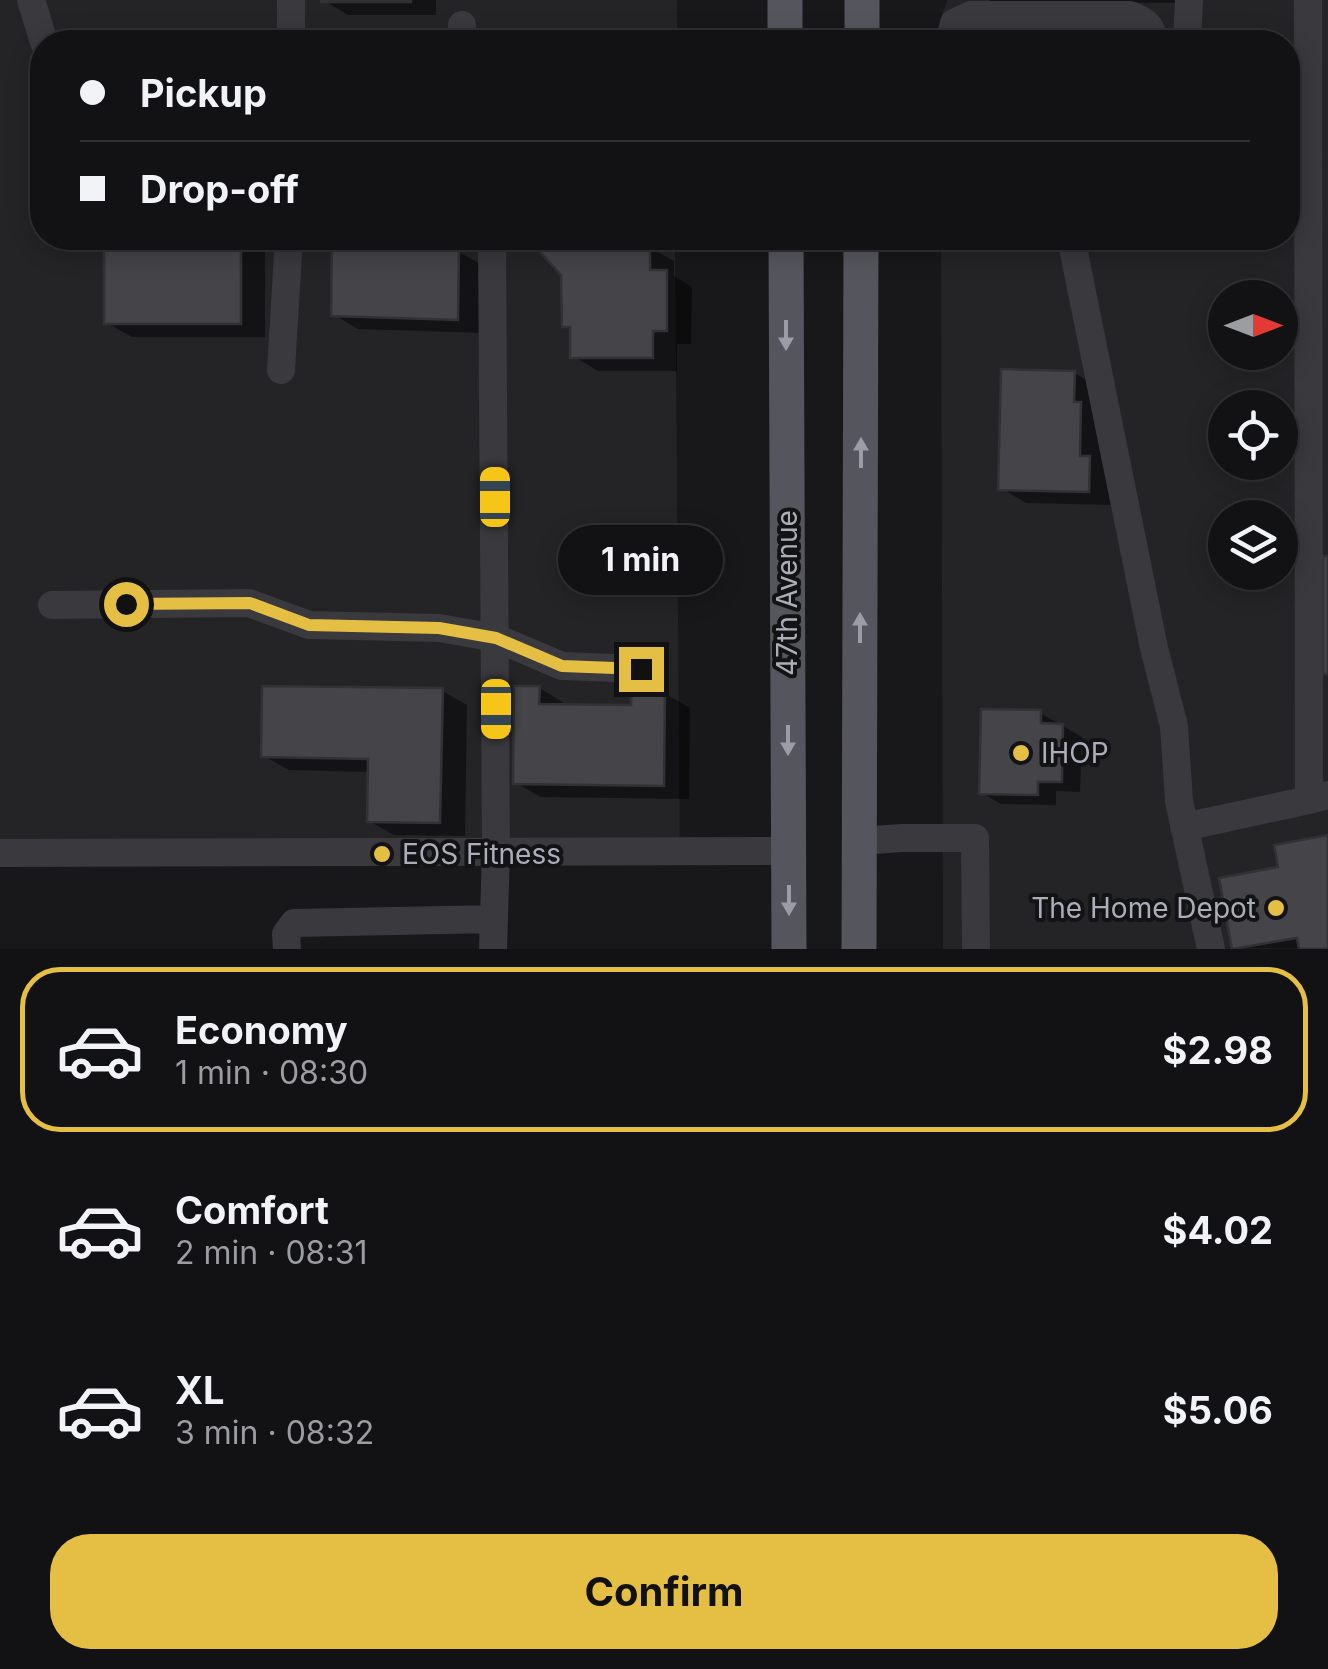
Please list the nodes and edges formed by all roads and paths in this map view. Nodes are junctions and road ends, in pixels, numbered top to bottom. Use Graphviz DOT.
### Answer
graph roads {
  1 [pos="31,0"];
  2 [pos="291,0"];
  3 [pos="784,0"];
  4 [pos="862,0"];
  5 [pos="1188,0"];
  6 [pos="1308,0"];
  7 [pos="40,30"];
  8 [pos="291,30"];
  9 [pos="785,30"];
  10 [pos="862,30"];
  11 [pos="952,30"];
  12 [pos="1151,30"];
  13 [pos="1188,30"];
  14 [pos="1318,41"];
  15 [pos="288,250"];
  16 [pos="492,250"];
  17 [pos="786,250"];
  18 [pos="861,250"];
  19 [pos="1073,250"];
  20 [pos="280,370"];
  21 [pos="52,605"];
  22 [pos="496,638"];
  23 [pos="641,669"];
  24 [pos="1319,797"];
  25 [pos="1184,827"];
  26 [pos="860,842"];
  27 [pos="496,851"];
  28 [pos="788,851"];
  29 [pos="0,853"];
  30 [pos="494,919"];
  31 [pos="286,949"];
  32 [pos="493,949"];
  33 [pos="789,949"];
  34 [pos="859,949"];
  35 [pos="976,949"];
  36 [pos="1211,949"];
  1 -- 7 [label="lane"];
  2 -- 8 [label="lane"];
  3 -- 9 [label="main road"];
  4 -- 10 [label="main road"];
  5 -- 13 [label="lane"];
  6 -- 14 [label="lane"];
  11 -- 12 [label="lane"];
  14 -- 24 [label="lane"];
  15 -- 20 [label="lane"];
  16 -- 22 [label="lane"];
  17 -- 28 [label="main road, 47th Avenue, one-way"];
  26 -- 18 [label="main road, one-way"];
  19 -- 25 [label="lane"];
  21 -- 22 [label="lane"];
  22 -- 23 [label="lane"];
  22 -- 27 [label="lane"];
  24 -- 25 [label="lane"];
  25 -- 36 [label="lane"];
  26 -- 34 [label="main road"];
  26 -- 35 [label="lane"];
  27 -- 28 [label="lane"];
  27 -- 29 [label="lane"];
  27 -- 30 [label="lane"];
  28 -- 33 [label="main road, 47th Avenue, one-way"];
  30 -- 31 [label="lane"];
  30 -- 32 [label="lane"];
}
